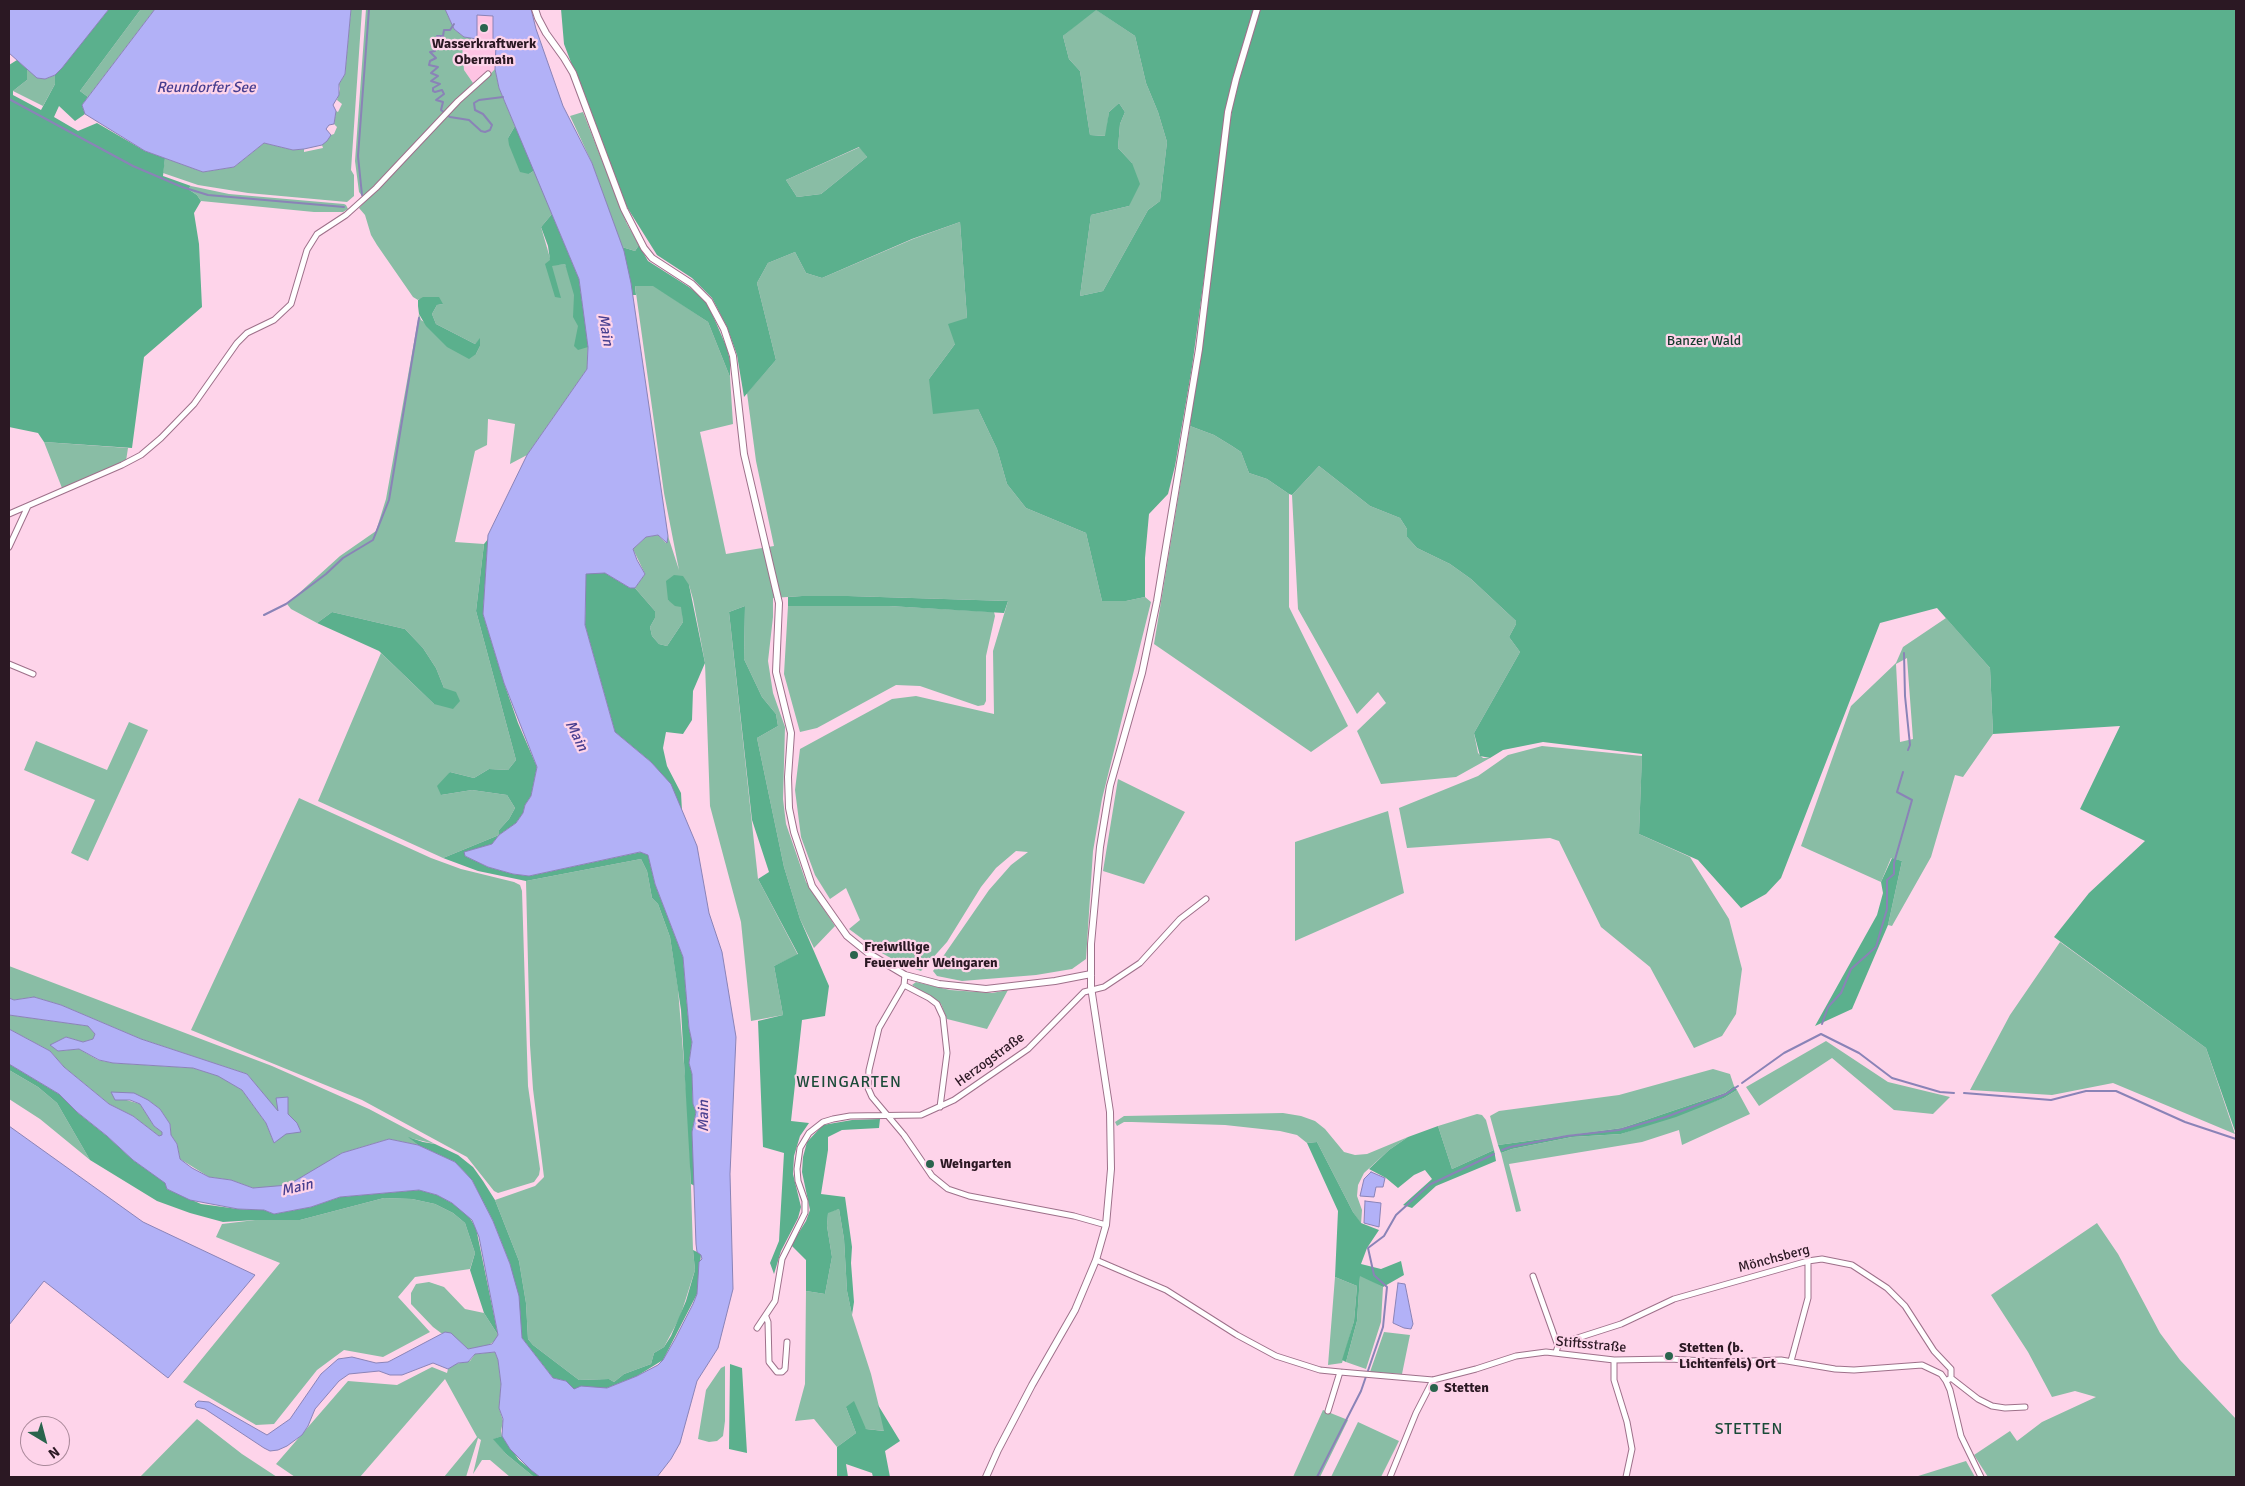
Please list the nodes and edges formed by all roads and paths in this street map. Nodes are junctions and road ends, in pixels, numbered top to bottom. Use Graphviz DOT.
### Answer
graph roads {
  1 [pos="535,9"];
  2 [pos="1257,9"];
  3 [pos="488,74"];
  4 [pos="28,505"];
  5 [pos="9,514"];
  6 [pos="9,547"];
  7 [pos="9,664"];
  8 [pos="33,674"];
  9 [pos="1206,899"];
  10 [pos="1091,974"];
  11 [pos="905,975"];
  12 [pos="904,985"];
  13 [pos="1091,991"];
  14 [pos="940,1107"];
  15 [pos="887,1115"];
  16 [pos="1106,1226"];
  17 [pos="1096,1260"];
  18 [pos="1808,1261"];
  19 [pos="1533,1276"];
  20 [pos="766,1316"];
  21 [pos="757,1328"];
  22 [pos="787,1342"];
  23 [pos="1557,1349"];
  24 [pos="1614,1360"];
  25 [pos="1791,1361"];
  26 [pos="1340,1372"];
  27 [pos="1433,1380"];
  28 [pos="1949,1380"];
  29 [pos="2025,1407"];
  30 [pos="1328,1411"];
  31 [pos="986,1477"];
  32 [pos="1390,1477"];
  33 [pos="1626,1477"];
  34 [pos="1981,1477"];
  1 -- 11 [label="street"];
  2 -- 10 [label="street"];
  3 -- 4 [label="street"];
  4 -- 5 [label="street"];
  4 -- 6 [label="street"];
  7 -- 8 [label="street"];
  9 -- 13 [label="street, Herzogstraße"];
  10 -- 11 [label="street"];
  10 -- 13 [label="street"];
  11 -- 12 [label="street"];
  12 -- 14 [label="street"];
  12 -- 15 [label="street"];
  13 -- 14 [label="street, Herzogstraße"];
  13 -- 16 [label="street"];
  14 -- 15 [label="street, Herzogstraße"];
  15 -- 16 [label="street"];
  15 -- 20 [label="street, Herzogstraße"];
  16 -- 17 [label="street"];
  17 -- 26 [label="street, Stiftsstraße"];
  17 -- 31 [label="street"];
  18 -- 23 [label="street, Mönchsberg"];
  18 -- 25 [label="street"];
  18 -- 28 [label="street, Mönchsberg"];
  19 -- 23 [label="street"];
  20 -- 21 [label="street, Herzogstraße"];
  20 -- 22 [label="street"];
  23 -- 24 [label="street, Stiftsstraße"];
  23 -- 27 [label="street, Stiftsstraße"];
  24 -- 25 [label="street, Stiftsstraße"];
  24 -- 33 [label="street"];
  25 -- 28 [label="street, Stiftsstraße"];
  26 -- 27 [label="street, Stiftsstraße"];
  26 -- 30 [label="street"];
  27 -- 32 [label="street"];
  28 -- 29 [label="street, Stiftsstraße"];
  28 -- 34 [label="street"];
}
